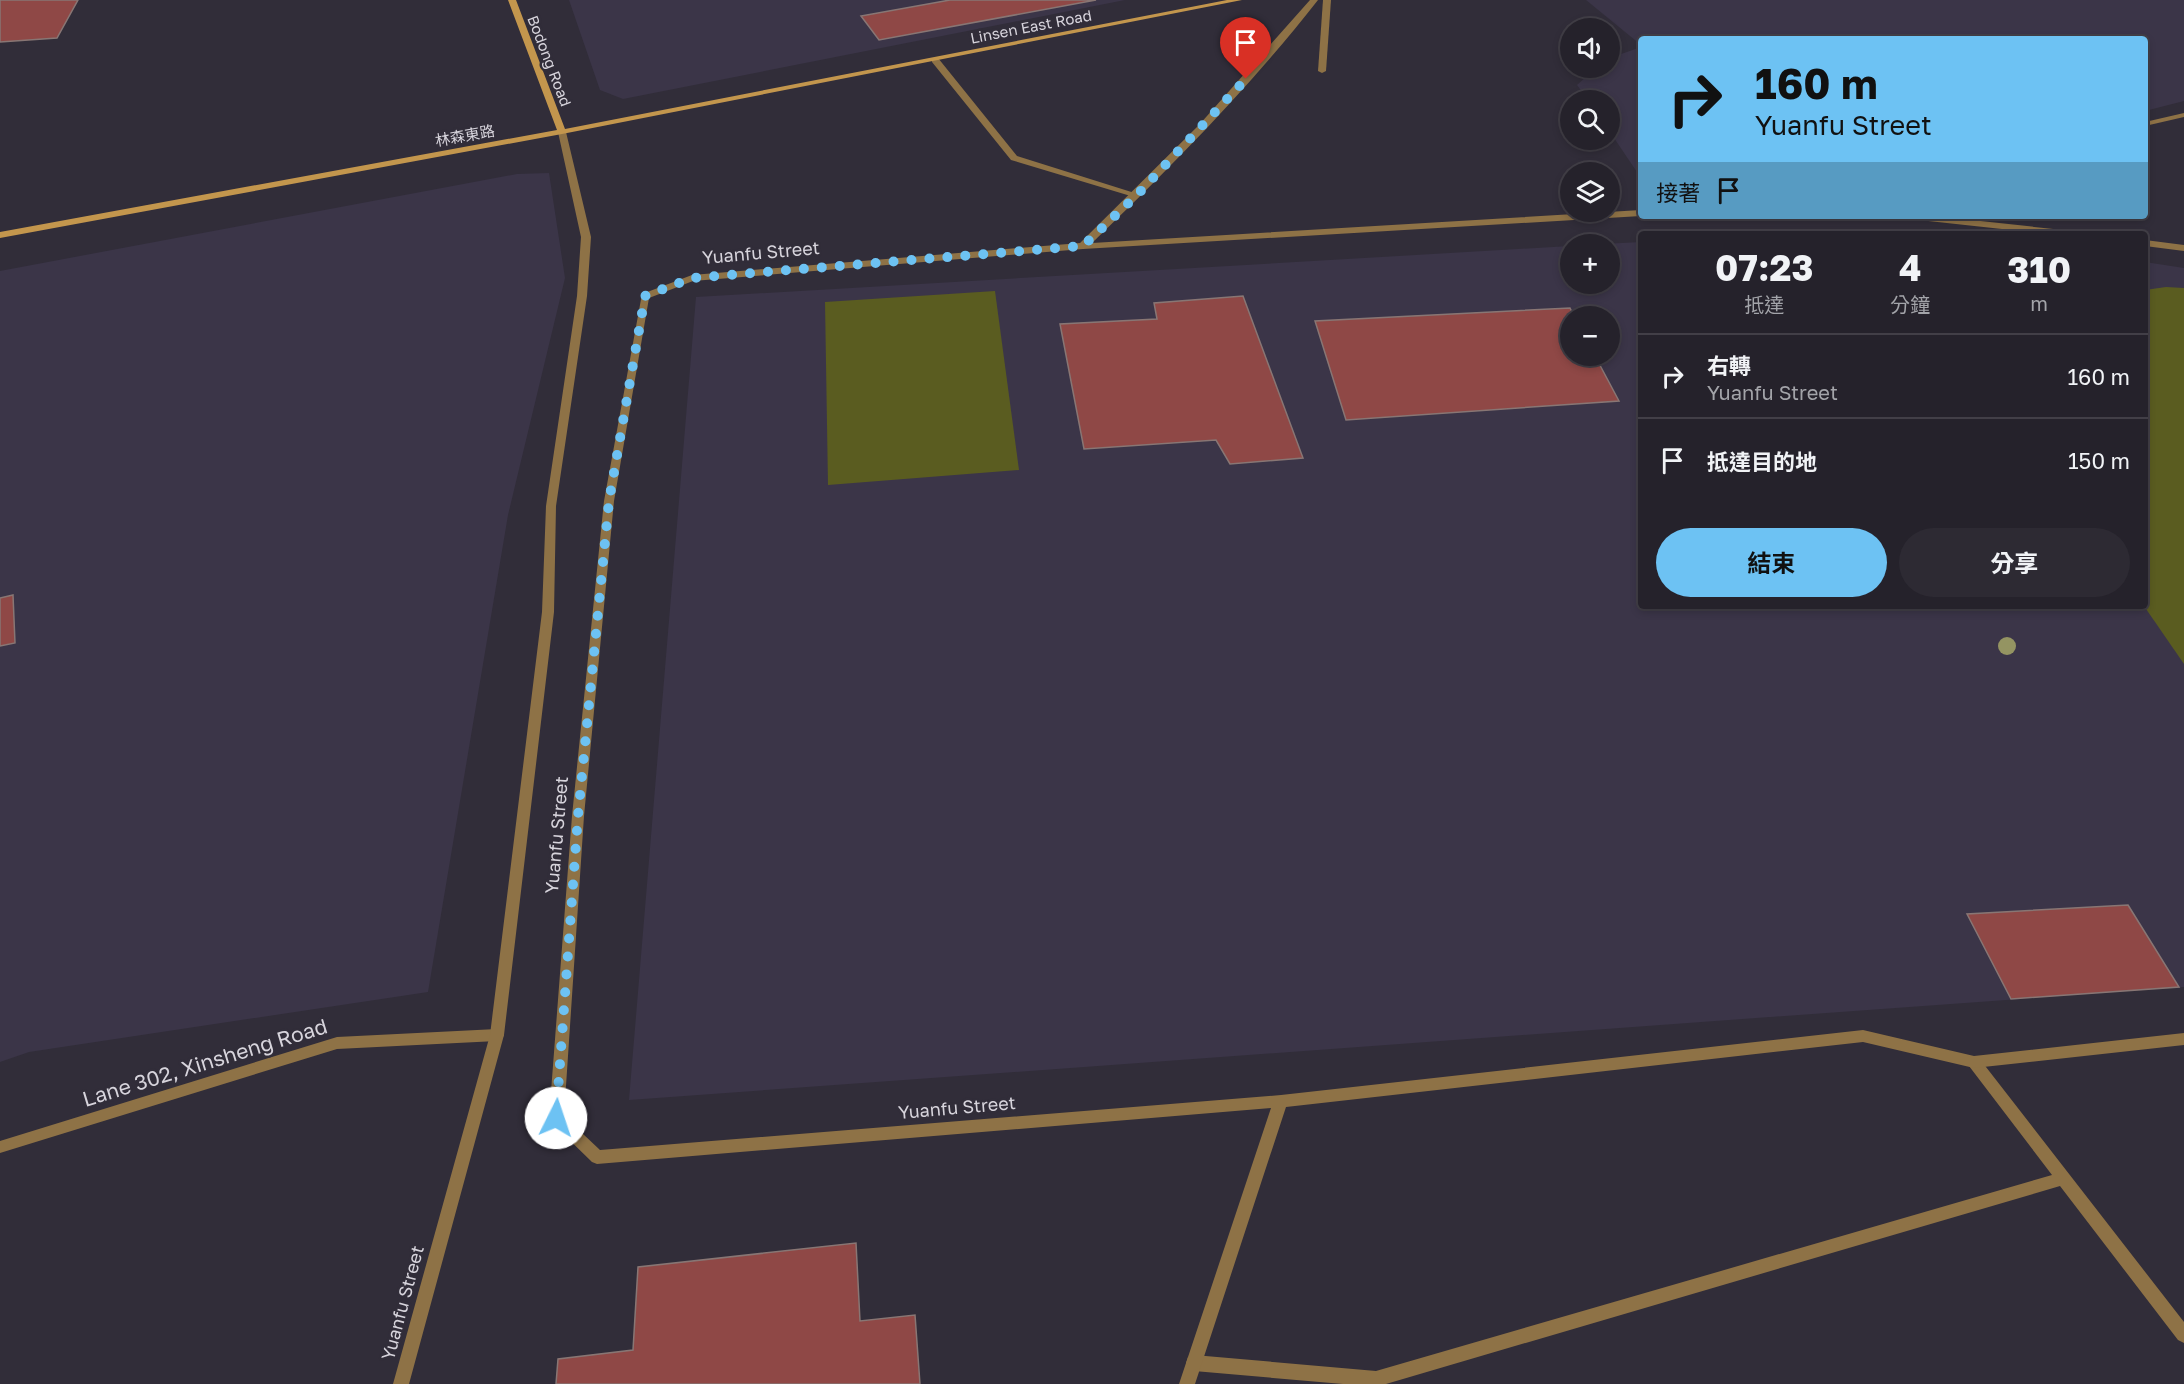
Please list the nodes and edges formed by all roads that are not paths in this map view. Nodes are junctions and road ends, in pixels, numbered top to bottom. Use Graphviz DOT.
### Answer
graph roads {
  1 [pos="512,0"];
  2 [pos="1238,0"];
  3 [pos="1314,0"];
  4 [pos="1327,0"];
  5 [pos="935,60"];
  6 [pos="1323,71"];
  7 [pos="2184,115"];
  8 [pos="2148,123"];
  9 [pos="562,132"];
  10 [pos="1137,195"];
  11 [pos="1638,213"];
  12 [pos="1937,219"];
  13 [pos="2045,231"];
  14 [pos="0,235"];
  15 [pos="2148,243"];
  16 [pos="1083,246"];
  17 [pos="2184,248"];
  18 [pos="497,1035"];
  19 [pos="2184,1039"];
  20 [pos="1974,1062"];
  21 [pos="1281,1101"];
  22 [pos="0,1147"];
  23 [pos="2063,1178"];
  24 [pos="2184,1335"];
  25 [pos="1194,1363"];
  26 [pos="401,1384"];
  27 [pos="1187,1384"];
  1 -- 9 [label="main road, Bodong Road"];
  2 -- 5 [label="main road, Linsen East Road"];
  3 -- 10 [label="street"];
  4 -- 6 [label="street"];
  5 -- 9 [label="main road, 林森東路"];
  5 -- 10 [label="street"];
  7 -- 8 [label="street"];
  9 -- 14 [label="main road, 林森東路"];
  9 -- 18 [label="street, Yuanfu Street"];
  10 -- 16 [label="street"];
  11 -- 16 [label="street"];
  12 -- 13 [label="street"];
  15 -- 17 [label="street"];
  16 -- 21 [label="street, Yuanfu Street"];
  18 -- 22 [label="street, Lane 302, Xinsheng Road"];
  18 -- 26 [label="street, Yuanfu Street"];
  19 -- 20 [label="street"];
  20 -- 21 [label="street"];
  20 -- 23 [label="street"];
  21 -- 25 [label="street"];
  23 -- 24 [label="street"];
  23 -- 25 [label="street"];
  25 -- 27 [label="street"];
}
